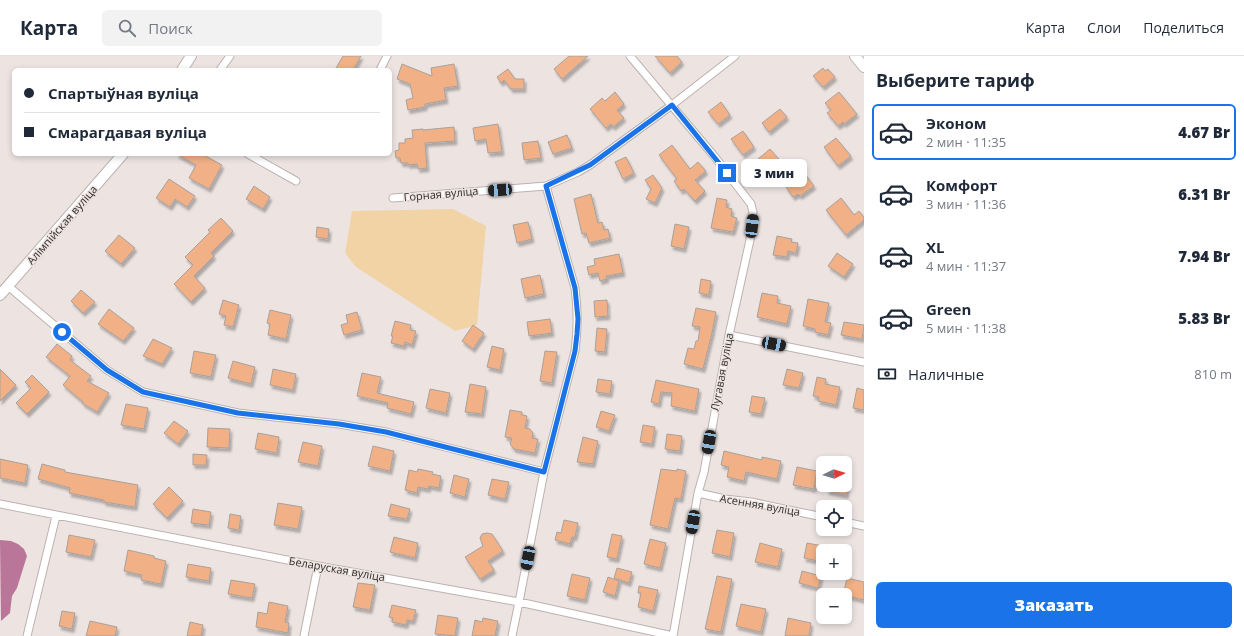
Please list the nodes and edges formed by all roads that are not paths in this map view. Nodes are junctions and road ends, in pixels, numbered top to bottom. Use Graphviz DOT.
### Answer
graph roads {
  1 [pos="191,56"];
  2 [pos="230,56"];
  3 [pos="387,56"];
  4 [pos="630,56"];
  5 [pos="735,56"];
  6 [pos="855,56"];
  7 [pos="864,67"];
  8 [pos="183,68"];
  9 [pos="221,68"];
  10 [pos="381,68"];
  11 [pos="672,105"];
  12 [pos="120,156"];
  13 [pos="252,156"];
  14 [pos="296,181"];
  15 [pos="546,186"];
  16 [pos="393,198"];
  17 [pos="8,286"];
  18 [pos="0,295"];
  19 [pos="729,336"];
  20 [pos="864,362"];
  21 [pos="544,472"];
  22 [pos="698,493"];
  23 [pos="0,504"];
  24 [pos="56,516"];
  25 [pos="816,516"];
  26 [pos="852,523"];
  27 [pos="864,526"];
  28 [pos="318,566"];
  29 [pos="519,602"];
  30 [pos="27,636"];
  31 [pos="304,636"];
  32 [pos="512,636"];
  33 [pos="673,636"];
  1 -- 8 [label="street"];
  2 -- 9 [label="street"];
  3 -- 10 [label="street"];
  4 -- 11 [label="street"];
  5 -- 11 [label="street, Горная вуліца"];
  6 -- 7 [label="street"];
  11 -- 15 [label="street, Горная вуліца"];
  11 -- 19 [label="street, Лугавая вуліца"];
  12 -- 17 [label="street, Алімпійская вуліца"];
  13 -- 14 [label="street"];
  15 -- 16 [label="street, Горная вуліца"];
  15 -- 21 [label="street"];
  17 -- 18 [label="street, Алімпійская вуліца"];
  17 -- 21 [label="street"];
  19 -- 20 [label="street"];
  19 -- 22 [label="street, Лугавая вуліца"];
  21 -- 29 [label="street"];
  22 -- 25 [label="street, Асенняя вуліца"];
  22 -- 33 [label="street, Лугавая вуліца"];
  23 -- 24 [label="street, Беларуская вуліца"];
  24 -- 28 [label="street, Беларуская вуліца"];
  24 -- 30 [label="street"];
  26 -- 27 [label="street"];
  28 -- 29 [label="street, Беларуская вуліца"];
  28 -- 31 [label="street"];
  29 -- 32 [label="street"];
  29 -- 33 [label="street, Беларуская вуліца"];
}
